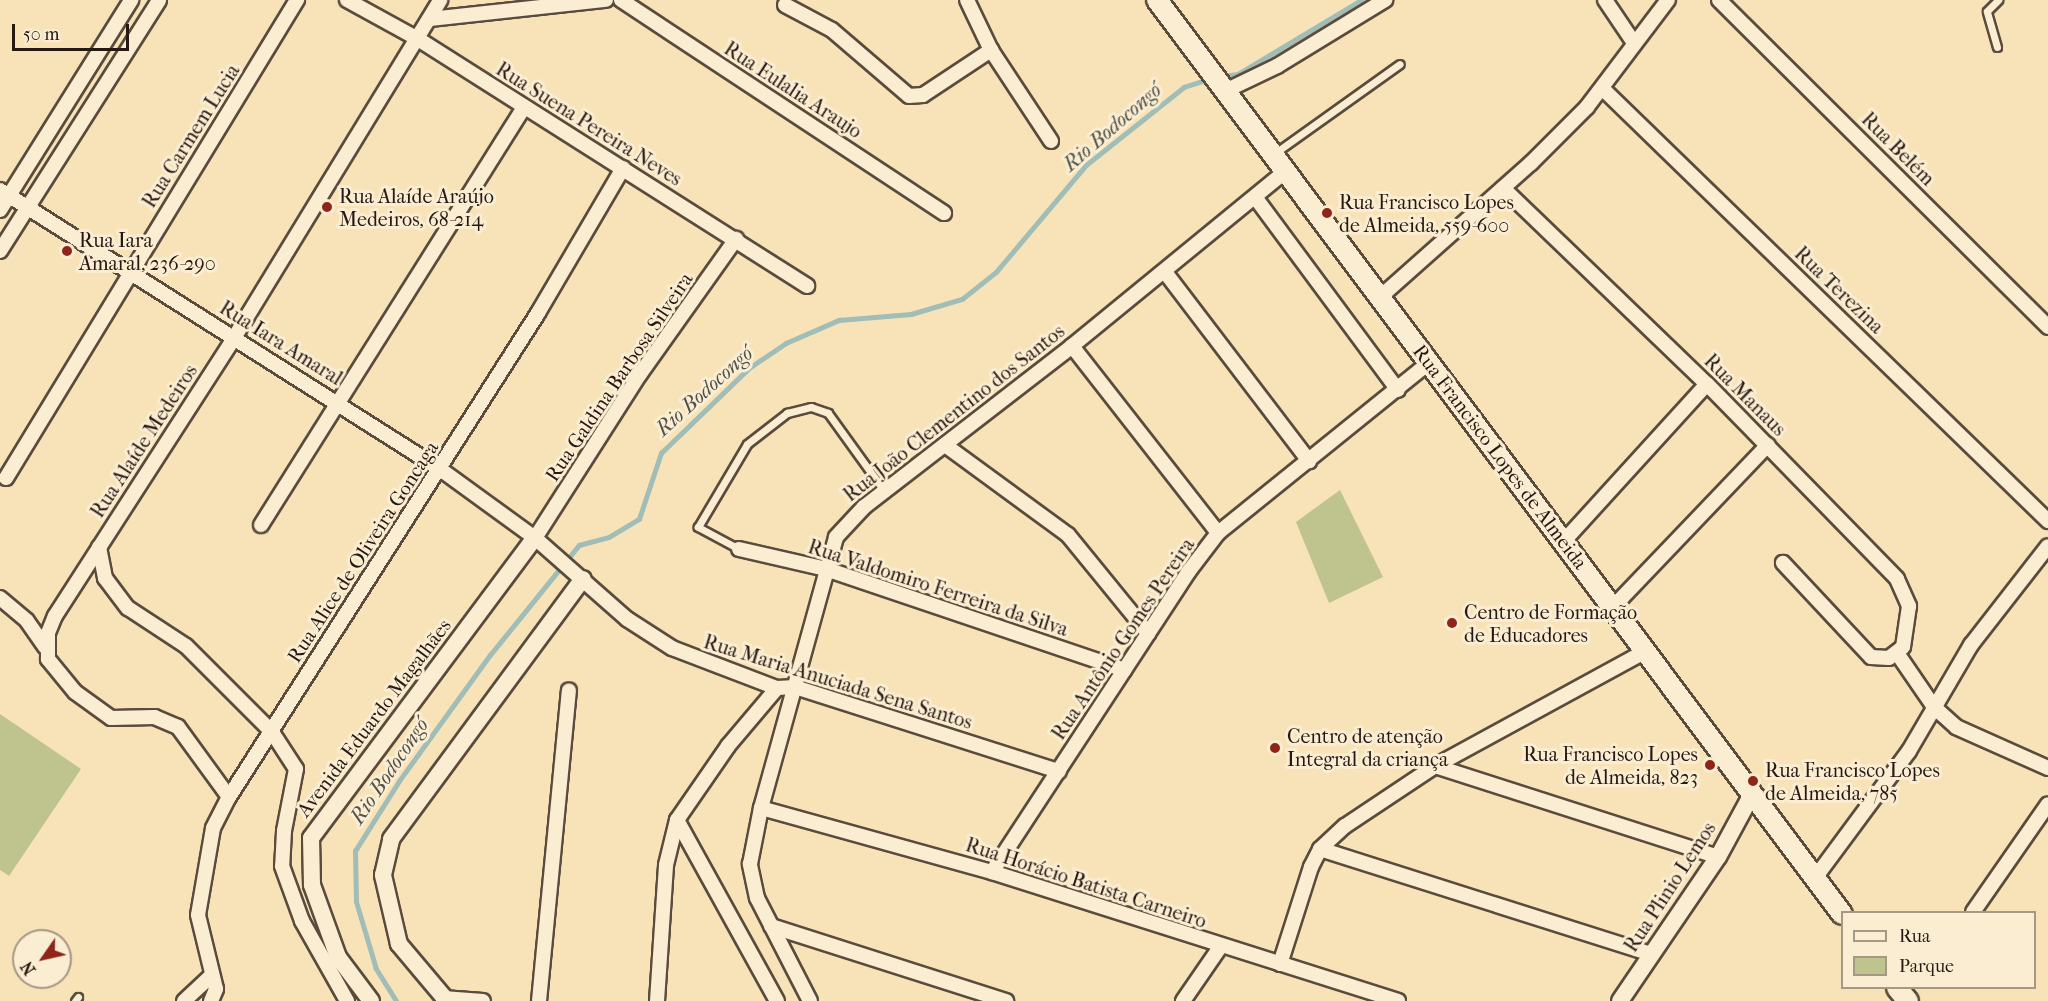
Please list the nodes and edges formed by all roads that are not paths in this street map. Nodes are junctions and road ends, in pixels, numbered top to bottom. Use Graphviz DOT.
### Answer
graph roads {
  1 [pos="131,0"];
  2 [pos="159,0"];
  3 [pos="297,0"];
  4 [pos="347,0"];
  5 [pos="440,0"];
  6 [pos="606,0"];
  7 [pos="621,0"];
  8 [pos="967,0"];
  9 [pos="1157,0"];
  10 [pos="1385,0"];
  11 [pos="1605,0"];
  12 [pos="1668,0"];
  13 [pos="1719,0"];
  14 [pos="1998,0"];
  15 [pos="784,5"];
  16 [pos="430,19"];
  17 [pos="418,39"];
  18 [pos="1634,43"];
  19 [pos="1997,47"];
  20 [pos="991,50"];
  21 [pos="1400,64"];
  22 [pos="1220,84"];
  23 [pos="1602,88"];
  24 [pos="524,107"];
  25 [pos="1051,141"];
  26 [pos="1273,155"];
  27 [pos="623,168"];
  28 [pos="1286,171"];
  29 [pos="1503,188"];
  30 [pos="4,193"];
  31 [pos="1255,197"];
  32 [pos="27,208"];
  33 [pos="0,210"];
  34 [pos="944,213"];
  35 [pos="736,239"];
  36 [pos="0,251"];
  37 [pos="129,271"];
  38 [pos="1165,272"];
  39 [pos="807,286"];
  40 [pos="1379,298"];
  41 [pos="2048,327"];
  42 [pos="234,338"];
  43 [pos="1072,346"];
  44 [pos="1429,363"];
  45 [pos="1707,384"];
  46 [pos="1398,390"];
  47 [pos="338,401"];
  48 [pos="1768,444"];
  49 [pos="945,445"];
  50 [pos="1309,461"];
  51 [pos="441,469"];
  52 [pos="6,478"];
  53 [pos="885,492"];
  54 [pos="2048,521"];
  55 [pos="261,525"];
  56 [pos="1218,533"];
  57 [pos="1564,541"];
  58 [pos="542,544"];
  59 [pos="2048,546"];
  60 [pos="99,547"];
  61 [pos="739,549"];
  62 [pos="1783,563"];
  63 [pos="826,568"];
  64 [pos="580,576"];
  65 [pos="0,598"];
  66 [pos="1613,607"];
  67 [pos="27,621"];
  68 [pos="52,622"];
  69 [pos="1148,633"];
  70 [pos="45,647"];
  71 [pos="1646,651"];
  72 [pos="1897,653"];
  73 [pos="1124,670"];
  74 [pos="795,687"];
  75 [pos="777,688"];
  76 [pos="568,690"];
  77 [pos="1934,707"];
  78 [pos="272,732"];
  79 [pos="1435,766"];
  80 [pos="2048,768"];
  81 [pos="1059,771"];
  82 [pos="1752,794"];
  83 [pos="229,797"];
  84 [pos="2048,804"];
  85 [pos="761,808"];
  86 [pos="677,820"];
  87 [pos="1320,849"];
  88 [pos="1718,857"];
  89 [pos="992,872"];
  90 [pos="1815,878"];
  91 [pos="1973,911"];
  92 [pos="1841,913"];
  93 [pos="771,926"];
  94 [pos="1221,946"];
  95 [pos="1651,954"];
  96 [pos="1280,964"];
  97 [pos="211,976"];
  98 [pos="445,999"];
  99 [pos="183,1001"];
  100 [pos="211,1001"];
  101 [pos="347,1001"];
  102 [pos="371,1001"];
  103 [pos="483,1001"];
  104 [pos="538,1001"];
  105 [pos="657,1001"];
  106 [pos="777,1001"];
  107 [pos="810,1001"];
  108 [pos="1006,1001"];
  109 [pos="1183,1001"];
  110 [pos="1398,1001"];
  111 [pos="1620,1001"];
  1 -- 30 [label="street"];
  2 -- 32 [label="street"];
  3 -- 37 [label="street, Rua Carmem Lucia"];
  4 -- 17 [label="street, Rua Suena Pereira Neves"];
  5 -- 16 [label="street, Rua Alaíde Medeiros"];
  6 -- 16 [label="street"];
  7 -- 34 [label="street, Rua Eulalia Araujo"];
  8 -- 20 [label="street"];
  9 -- 22 [label="main road, Rua Francisco Lopes de Almeida"];
  10 -- 22 [label="street"];
  11 -- 18 [label="street"];
  12 -- 18 [label="street"];
  13 -- 41 [label="street, Rua Belém"];
  14 -- 19 [label="lane"];
  15 -- 20 [label="street"];
  16 -- 17 [label="street, Rua Alaíde Medeiros"];
  17 -- 24 [label="street, Rua Suena Pereira Neves"];
  17 -- 42 [label="street, Rua Alaíde Medeiros"];
  18 -- 23 [label="street"];
  20 -- 25 [label="street"];
  21 -- 26 [label="lane"];
  22 -- 26 [label="main road, Rua Francisco Lopes de Almeida"];
  23 -- 29 [label="street"];
  23 -- 54 [label="street, Rua Terezina"];
  24 -- 27 [label="street, Rua Suena Pereira Neves"];
  24 -- 47 [label="street"];
  26 -- 28 [label="main road, Rua Francisco Lopes de Almeida"];
  27 -- 35 [label="street, Rua Suena Pereira Neves"];
  27 -- 51 [label="street, Rua Alice de Oliveira Goncaga"];
  28 -- 31 [label="street, Rua João Clementino dos Santos"];
  28 -- 40 [label="main road, Rua Francisco Lopes de Almeida"];
  29 -- 40 [label="street"];
  29 -- 45 [label="street, Rua Manaus"];
  30 -- 32 [label="street, Rua Iara Amaral"];
  30 -- 33 [label="street"];
  31 -- 38 [label="street, Rua João Clementino dos Santos"];
  31 -- 46 [label="street"];
  32 -- 36 [label="street"];
  32 -- 37 [label="street, Rua Iara Amaral"];
  35 -- 39 [label="street, Rua Suena Pereira Neves"];
  35 -- 58 [label="street, Rua Galdina Barbosa Silveira"];
  37 -- 42 [label="street, Rua Iara Amaral"];
  37 -- 52 [label="street, Rua Carmem Lucia"];
  38 -- 43 [label="street, Rua João Clementino dos Santos"];
  38 -- 50 [label="street"];
  40 -- 44 [label="main road, Rua Francisco Lopes de Almeida"];
  42 -- 47 [label="street, Rua Iara Amaral"];
  42 -- 60 [label="street, Rua Alaíde Medeiros"];
  43 -- 49 [label="street, Rua João Clementino dos Santos"];
  43 -- 56 [label="street"];
  44 -- 46 [label="street, Rua Antônio Gomes Pereira"];
  44 -- 57 [label="main road, Rua Francisco Lopes de Almeida"];
  45 -- 48 [label="street, Rua Manaus"];
  45 -- 57 [label="street"];
  46 -- 50 [label="street, Rua Antônio Gomes Pereira"];
  47 -- 51 [label="street, Rua Iara Amaral"];
  47 -- 55 [label="street"];
  48 -- 66 [label="street"];
  48 -- 72 [label="street, Rua Manaus"];
  49 -- 53 [label="street, Rua João Clementino dos Santos"];
  49 -- 69 [label="street"];
  50 -- 56 [label="street, Rua Antônio Gomes Pereira"];
  51 -- 58 [label="street, Rua Iara Amaral"];
  51 -- 78 [label="street, Rua Alice de Oliveira Goncaga"];
  53 -- 61 [label="lane"];
  53 -- 63 [label="street, Rua João Clementino dos Santos"];
  56 -- 69 [label="street, Rua Antônio Gomes Pereira"];
  57 -- 66 [label="main road, Rua Francisco Lopes de Almeida"];
  58 -- 64 [label="street, Rua Maria Anuciada Sena Santos"];
  58 -- 102 [label="street, Avenida Eduardo Magalhães"];
  59 -- 77 [label="street"];
  60 -- 68 [label="street, Rua Alaíde Medeiros"];
  60 -- 78 [label="street"];
  61 -- 63 [label="street, Rua Valdomiro Ferreira da Silva"];
  62 -- 72 [label="street"];
  63 -- 73 [label="street, Rua Valdomiro Ferreira da Silva"];
  63 -- 74 [label="street, Rua João Clementino dos Santos"];
  64 -- 75 [label="street, Rua Maria Anuciada Sena Santos"];
  64 -- 98 [label="street"];
  65 -- 67 [label="street"];
  66 -- 71 [label="main road, Rua Francisco Lopes de Almeida"];
  67 -- 68 [label="street"];
  67 -- 70 [label="street"];
  68 -- 70 [label="street, Rua Alaíde Medeiros"];
  69 -- 73 [label="street, Rua Antônio Gomes Pereira"];
  70 -- 83 [label="street"];
  71 -- 79 [label="street"];
  71 -- 82 [label="main road, Rua Francisco Lopes de Almeida"];
  72 -- 77 [label="street"];
  73 -- 81 [label="street, Rua Antônio Gomes Pereira"];
  74 -- 75 [label="street, Rua Maria Anuciada Sena Santos"];
  74 -- 81 [label="street, Rua Maria Anuciada Sena Santos"];
  74 -- 85 [label="street, Rua João Clementino dos Santos"];
  75 -- 86 [label="street"];
  76 -- 104 [label="street"];
  77 -- 80 [label="street"];
  77 -- 90 [label="street"];
  78 -- 83 [label="street, Rua Alice de Oliveira Goncaga"];
  78 -- 101 [label="street"];
  79 -- 87 [label="street"];
  79 -- 88 [label="street"];
  81 -- 89 [label="street, Rua Antônio Gomes Pereira"];
  82 -- 88 [label="street, Rua Plinio Lemos"];
  82 -- 90 [label="main road, Rua Francisco Lopes de Almeida"];
  83 -- 97 [label="street, Rua Alice de Oliveira Goncaga"];
  84 -- 91 [label="street"];
  85 -- 89 [label="street, Rua Horácio Batista Carneiro"];
  85 -- 93 [label="street, Rua João Clementino dos Santos"];
  86 -- 105 [label="street"];
  86 -- 106 [label="street"];
  87 -- 95 [label="street"];
  87 -- 96 [label="street"];
  88 -- 95 [label="street, Rua Plinio Lemos"];
  89 -- 94 [label="street, Rua Horácio Batista Carneiro"];
  90 -- 92 [label="main road, Rua Francisco Lopes de Almeida"];
  93 -- 107 [label="street, Rua João Clementino dos Santos"];
  93 -- 108 [label="street"];
  94 -- 96 [label="street, Rua Horácio Batista Carneiro"];
  94 -- 109 [label="street"];
  95 -- 111 [label="street, Rua Plinio Lemos"];
  96 -- 110 [label="street, Rua Horácio Batista Carneiro"];
  97 -- 99 [label="street"];
  97 -- 100 [label="street, Rua Alice de Oliveira Goncaga"];
  98 -- 103 [label="street"];
}
